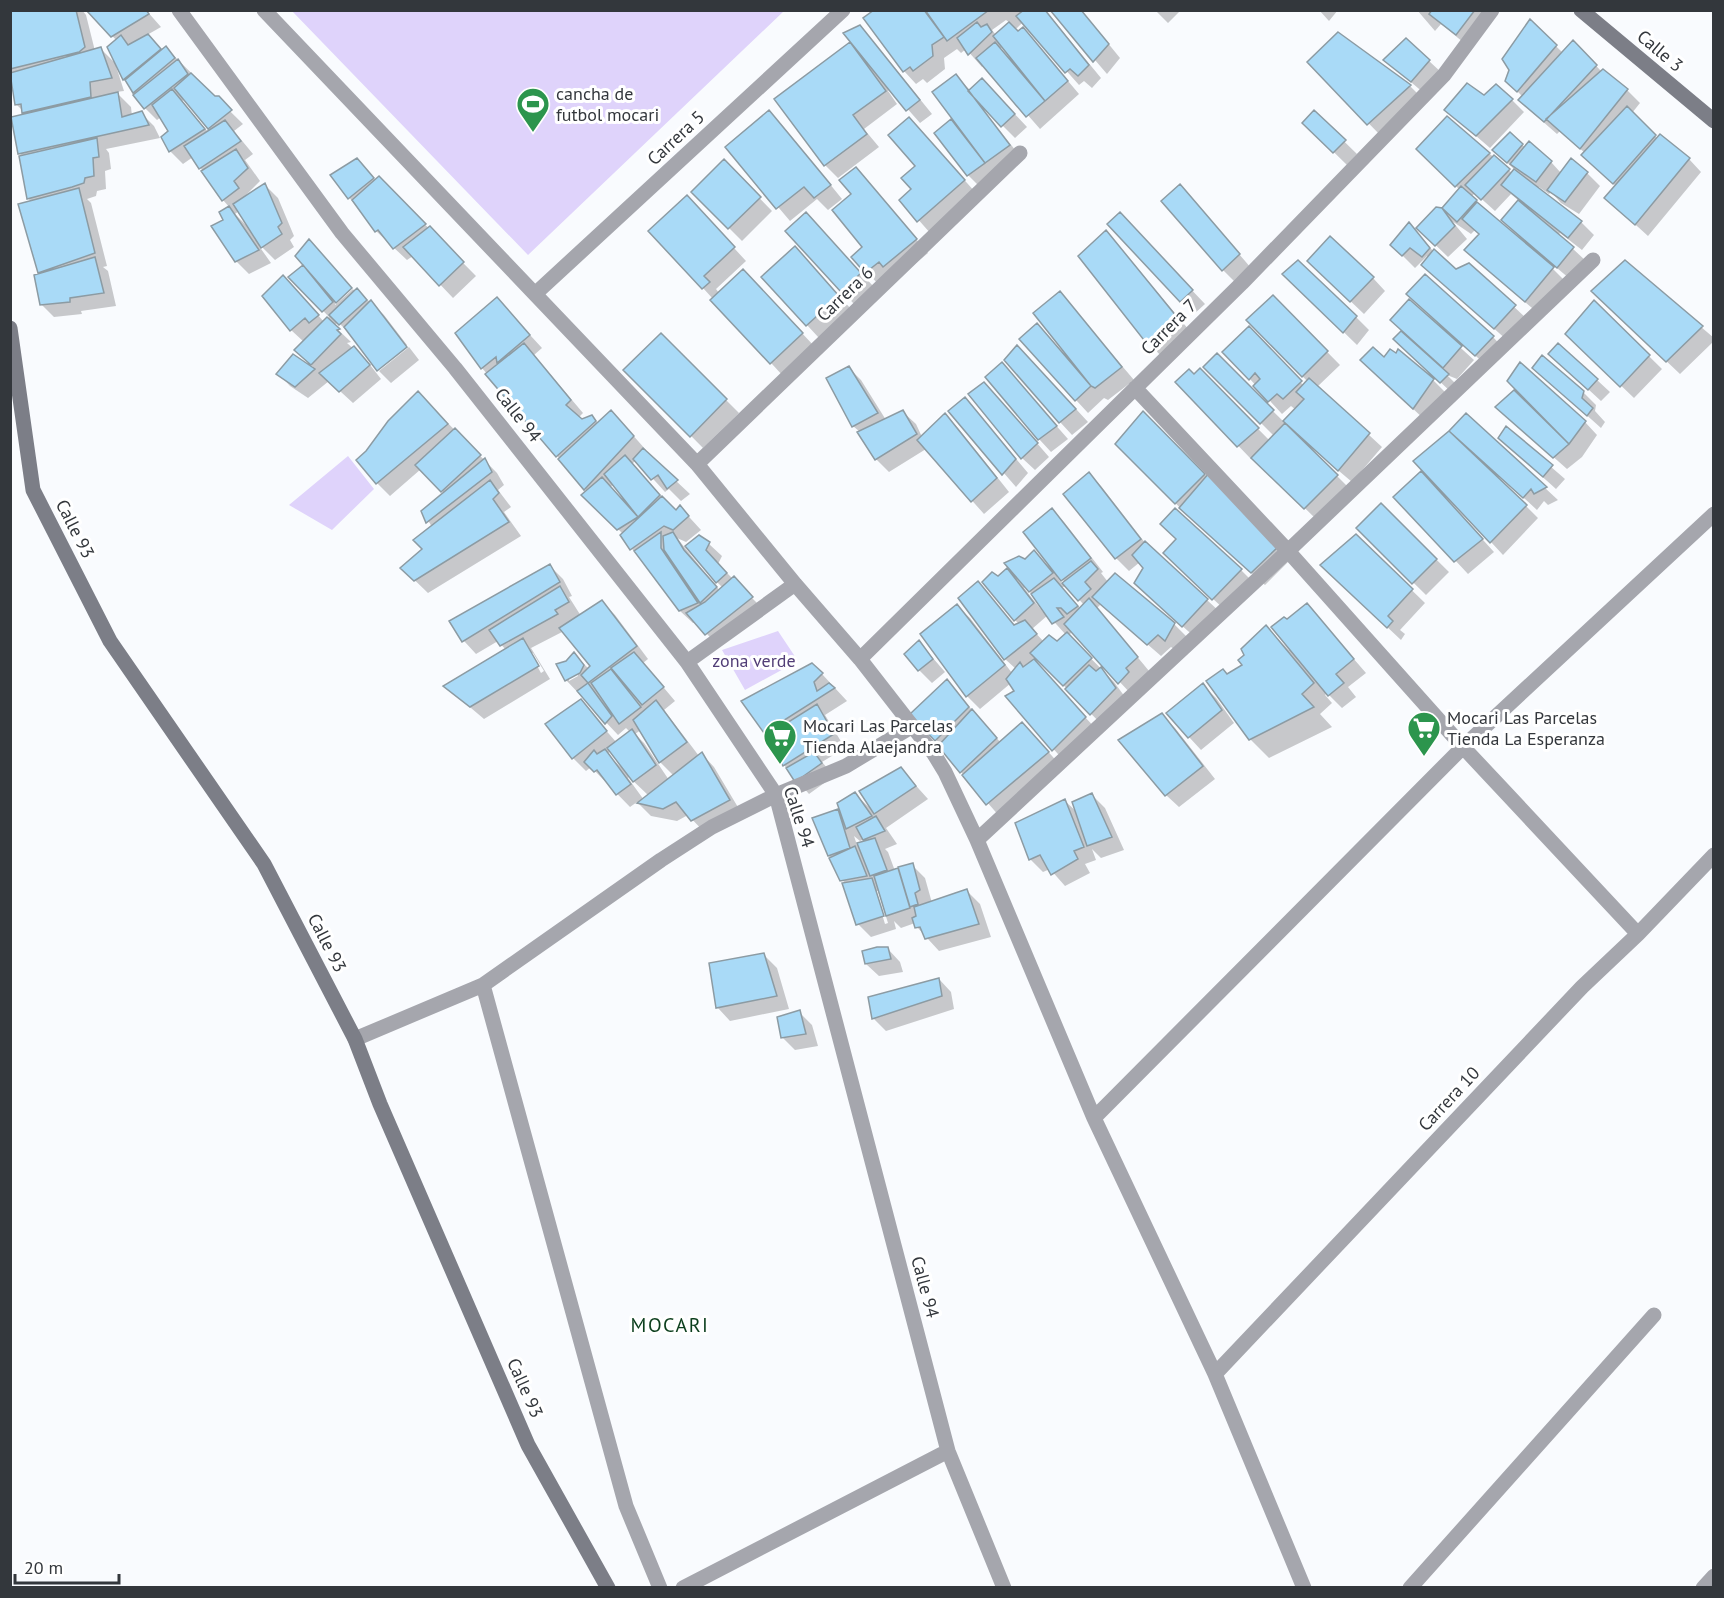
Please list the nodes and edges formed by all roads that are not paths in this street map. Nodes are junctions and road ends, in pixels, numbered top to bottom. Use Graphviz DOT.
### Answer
graph roads {
  1 [pos="178,10"];
  2 [pos="264,10"];
  3 [pos="843,10"];
  4 [pos="1492,10"];
  5 [pos="1581,10"];
  6 [pos="1713,122"];
  7 [pos="1020,153"];
  8 [pos="1593,261"];
  9 [pos="535,294"];
  10 [pos="10,328"];
  11 [pos="1135,388"];
  12 [pos="697,464"];
  13 [pos="1713,514"];
  14 [pos="1288,551"];
  15 [pos="795,584"];
  16 [pos="860,659"];
  17 [pos="687,662"];
  18 [pos="911,727"];
  19 [pos="1463,747"];
  20 [pos="776,795"];
  21 [pos="977,840"];
  22 [pos="1713,855"];
  23 [pos="1638,934"];
  24 [pos="483,985"];
  25 [pos="355,1039"];
  26 [pos="1094,1118"];
  27 [pos="1654,1315"];
  28 [pos="1215,1374"];
  29 [pos="948,1450"];
  30 [pos="1713,1576"];
  31 [pos="608,1587"];
  32 [pos="660,1587"];
  33 [pos="683,1587"];
  34 [pos="1004,1587"];
  35 [pos="1304,1587"];
  36 [pos="1410,1587"];
  37 [pos="1703,1587"];
  1 -- 17 [label="street, Calle 94"];
  2 -- 9 [label="street"];
  3 -- 9 [label="street, Carrera 5"];
  4 -- 11 [label="street, Carrera 7"];
  5 -- 6 [label="street, Calle 3"];
  7 -- 12 [label="street, Carrera 6"];
  8 -- 14 [label="street"];
  9 -- 12 [label="street"];
  10 -- 25 [label="street, Calle 93"];
  11 -- 14 [label="street"];
  11 -- 16 [label="street, Carrera 7"];
  12 -- 15 [label="street"];
  13 -- 19 [label="street"];
  14 -- 19 [label="street"];
  14 -- 21 [label="street"];
  15 -- 16 [label="street"];
  15 -- 17 [label="street"];
  16 -- 18 [label="street"];
  17 -- 20 [label="street, Calle 94"];
  18 -- 20 [label="street"];
  18 -- 21 [label="street"];
  19 -- 23 [label="street"];
  19 -- 26 [label="street"];
  20 -- 24 [label="street"];
  20 -- 29 [label="street, Calle 94"];
  21 -- 26 [label="street"];
  22 -- 23 [label="street, Carrera 10"];
  23 -- 28 [label="street, Carrera 10"];
  24 -- 25 [label="street"];
  24 -- 32 [label="street"];
  25 -- 31 [label="street, Calle 93"];
  26 -- 28 [label="street"];
  27 -- 36 [label="street"];
  28 -- 35 [label="street"];
  29 -- 33 [label="street"];
  29 -- 34 [label="street, Calle 94"];
  30 -- 37 [label="street"];
}
